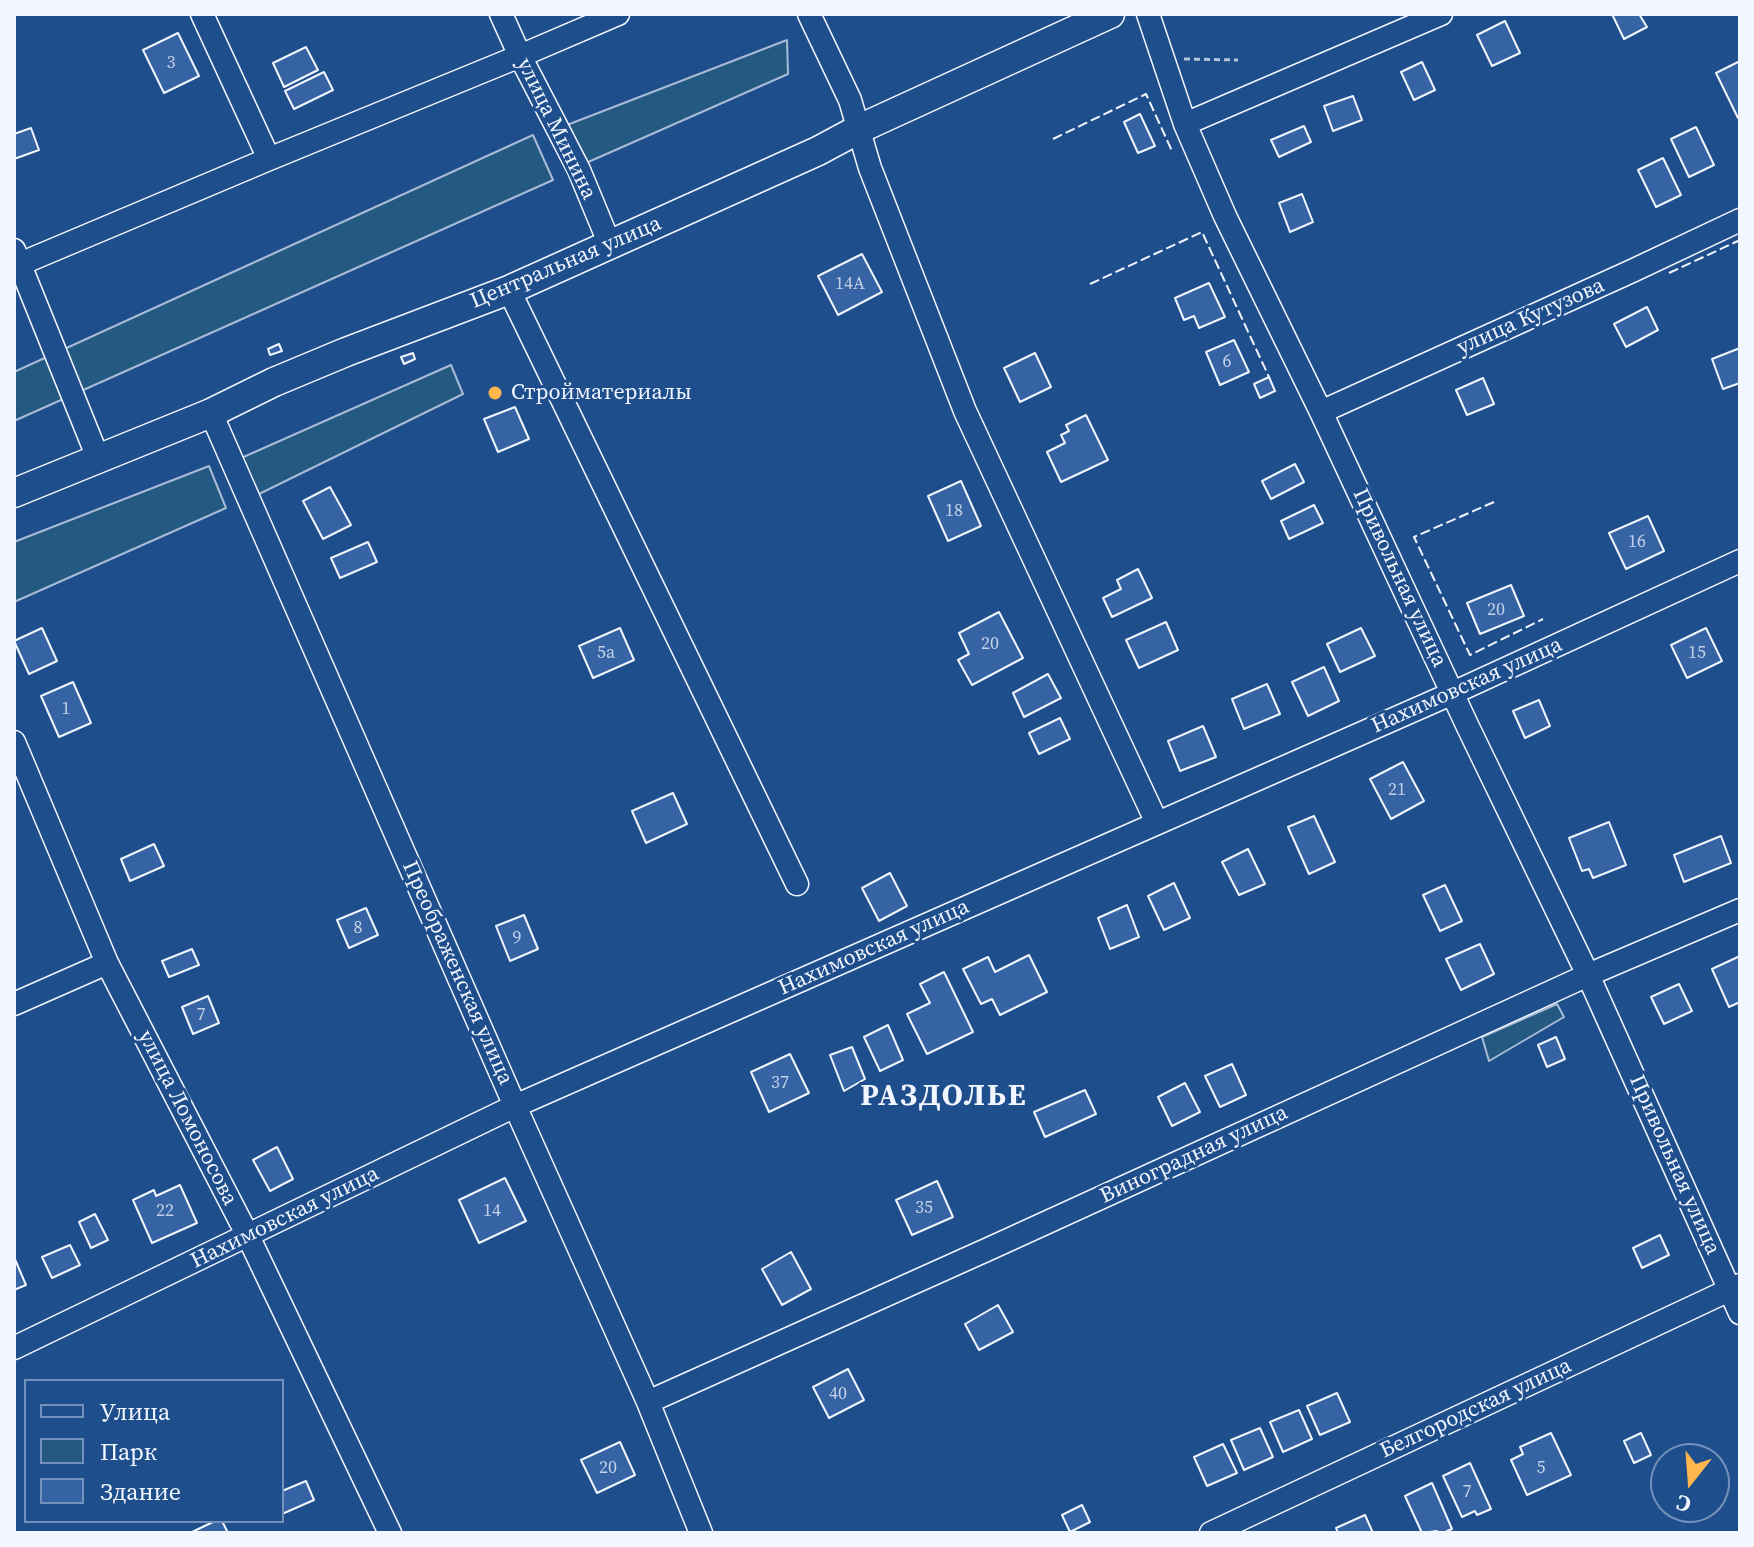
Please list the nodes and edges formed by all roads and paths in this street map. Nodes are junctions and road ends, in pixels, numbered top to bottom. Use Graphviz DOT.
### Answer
graph roads {
  1 [pos="202,14"];
  2 [pos="501,14"];
  3 [pos="618,14"];
  4 [pos="809,14"];
  5 [pos="1110,14"];
  6 [pos="1148,14"];
  7 [pos="1441,14"];
  8 [pos="520,56"];
  9 [pos="1164,59"];
  10 [pos="1238,60"];
  11 [pos="1185,124"];
  12 [pos="859,129"];
  13 [pos="269,159"];
  14 [pos="1740,220"];
  15 [pos="610,245"];
  16 [pos="17,257"];
  17 [pos="509,290"];
  18 [pos="1321,412"];
  19 [pos="211,413"];
  20 [pos="98,458"];
  21 [pos="14,493"];
  22 [pos="1740,561"];
  23 [pos="1453,693"];
  24 [pos="14,742"];
  25 [pos="1157,823"];
  26 [pos="797,884"];
  27 [pos="1740,910"];
  28 [pos="107,963"];
  29 [pos="1588,975"];
  30 [pos="14,1004"];
  31 [pos="515,1106"];
  32 [pos="248,1236"];
  33 [pos="1735,1287"];
  34 [pos="1740,1313"];
  35 [pos="14,1348"];
  36 [pos="648,1402"];
  37 [pos="385,1531"];
  38 [pos="701,1533"];
  39 [pos="1211,1533"];
  1 -- 13 [label="street"];
  2 -- 8 [label="street, улица Минина"];
  3 -- 8 [label="street"];
  4 -- 12 [label="street"];
  5 -- 12 [label="main road, Центральная улица"];
  6 -- 9 [label="street, Привольная улица"];
  7 -- 11 [label="street"];
  8 -- 13 [label="street"];
  8 -- 15 [label="street, улица Минина"];
  9 -- 10 [label="path"];
  9 -- 11 [label="street, Привольная улица"];
  11 -- 18 [label="street, Привольная улица"];
  12 -- 15 [label="main road, Центральная улица"];
  12 -- 25 [label="street"];
  13 -- 16 [label="street"];
  14 -- 18 [label="street, улица Кутузова"];
  15 -- 17 [label="main road, Центральная улица"];
  16 -- 20 [label="street"];
  17 -- 19 [label="main road, Центральная улица"];
  17 -- 26 [label="street"];
  18 -- 23 [label="street, Привольная улица"];
  19 -- 20 [label="main road, Центральная улица"];
  19 -- 31 [label="street, Преображенская улица"];
  20 -- 21 [label="main road, Центральная улица"];
  22 -- 23 [label="street, Нахимовская улица"];
  23 -- 25 [label="street, Нахимовская улица"];
  23 -- 29 [label="street, Привольная улица"];
  24 -- 28 [label="street, улица Ломоносова"];
  25 -- 31 [label="street, Нахимовская улица"];
  27 -- 29 [label="street, Виноградная улица"];
  28 -- 30 [label="street"];
  28 -- 32 [label="street, улица Ломоносова"];
  29 -- 33 [label="street, Привольная улица"];
  29 -- 36 [label="street, Виноградная улица"];
  31 -- 32 [label="street, Нахимовская улица"];
  31 -- 36 [label="street, Преображенская улица"];
  32 -- 35 [label="street, Нахимовская улица"];
  32 -- 37 [label="street, улица Ломоносова"];
  33 -- 34 [label="street, Привольная улица"];
  33 -- 39 [label="street, Белгородская улица"];
  36 -- 38 [label="street, Преображенская улица"];
}
